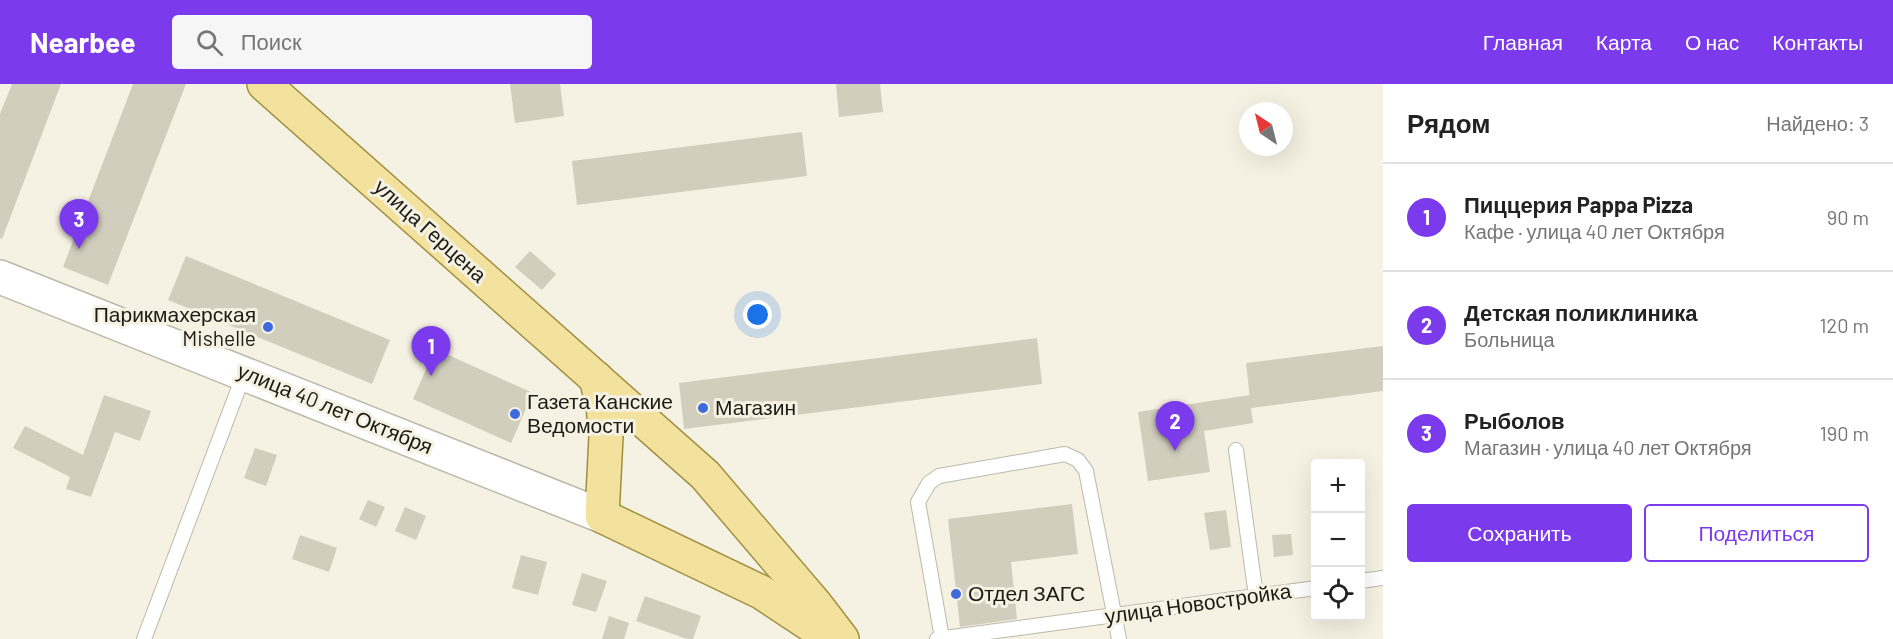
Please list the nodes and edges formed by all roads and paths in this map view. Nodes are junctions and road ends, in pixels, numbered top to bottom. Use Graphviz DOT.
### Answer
graph roads {
  1 [pos="264,84"];
  2 [pos="0,277"];
  3 [pos="245,373"];
  4 [pos="596,378"];
  5 [pos="1236,450"];
  6 [pos="602,516"];
  7 [pos="1383,578"];
  8 [pos="1365,580"];
  9 [pos="1311,589"];
  10 [pos="1256,596"];
  11 [pos="1115,615"];
  12 [pos="942,638"];
  13 [pos="144,639"];
  14 [pos="833,639"];
  15 [pos="842,639"];
  16 [pos="937,639"];
  17 [pos="1119,639"];
  1 -- 4 [label="main road, улица Герцена"];
  2 -- 3 [label="main road, улица 40 лет Октября"];
  3 -- 6 [label="main road, улица 40 лет Октября"];
  3 -- 13 [label="lane"];
  4 -- 6 [label="main road"];
  4 -- 15 [label="main road, улица Герцена"];
  5 -- 10 [label="lane"];
  6 -- 14 [label="main road"];
  7 -- 8 [label="lane"];
  9 -- 10 [label="lane, улица Новостройка"];
  10 -- 11 [label="lane, улица Новостройка"];
  11 -- 12 [label="lane, улица Новостройка"];
  11 -- 12 [label="lane"];
  11 -- 17 [label="lane"];
  12 -- 16 [label="lane, улица Новостройка"];
}
